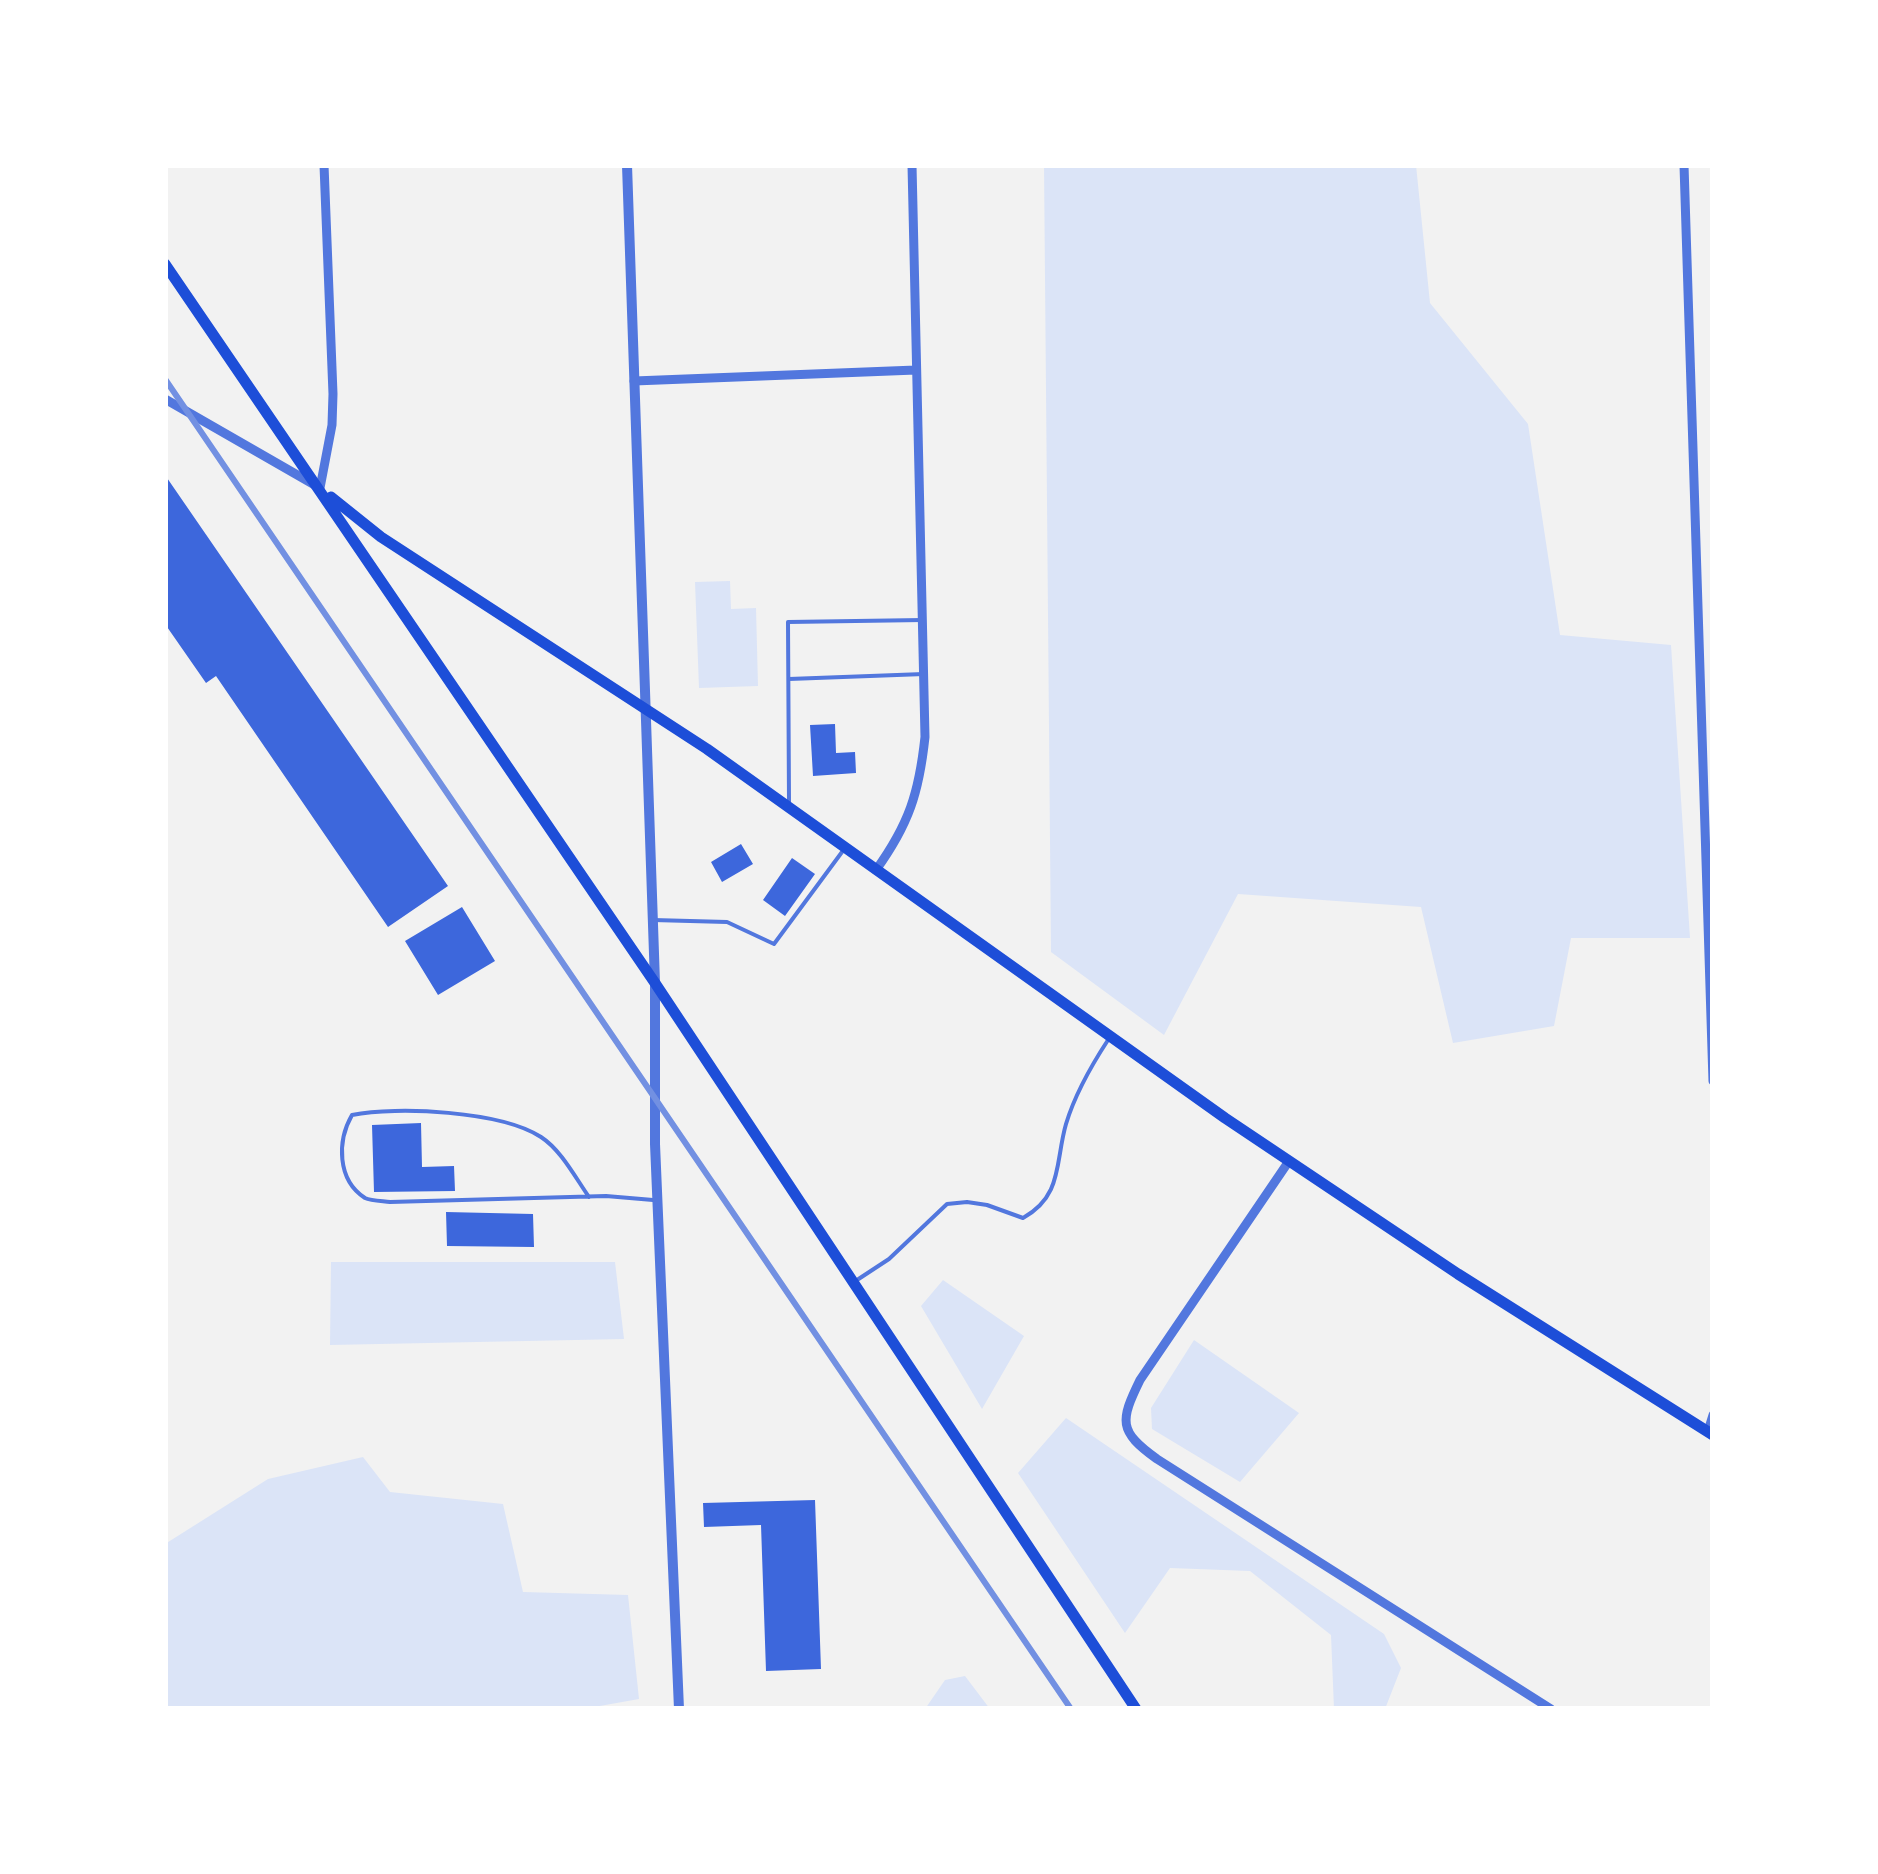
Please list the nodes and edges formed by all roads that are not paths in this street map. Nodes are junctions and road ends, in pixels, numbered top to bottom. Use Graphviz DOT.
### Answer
graph roads {
  1 [pos="324,165"];
  2 [pos="627,165"];
  3 [pos="912,165"];
  4 [pos="1684,165"];
  5 [pos="165,264"];
  6 [pos="916,370"];
  7 [pos="634,381"];
  8 [pos="165,399"];
  9 [pos="320,488"];
  10 [pos="923,620"];
  11 [pos="924,674"];
  12 [pos="788,679"];
  13 [pos="646,709"];
  14 [pos="789,808"];
  15 [pos="845,848"];
  16 [pos="876,870"];
  17 [pos="652,920"];
  18 [pos="655,982"];
  19 [pos="1111,1036"];
  20 [pos="1713,1082"];
  21 [pos="1289,1160"];
  22 [pos="589,1196"];
  23 [pos="657,1200"];
  24 [pos="852,1282"];
  25 [pos="1713,1415"];
  26 [pos="1710,1433"];
  27 [pos="679,1709"];
  28 [pos="1136,1709"];
  29 [pos="1552,1709"];
  1 -- 9 [label="street"];
  2 -- 7 [label="street"];
  3 -- 6 [label="street"];
  4 -- 20 [label="street"];
  5 -- 9 [label="main road"];
  6 -- 7 [label="street"];
  6 -- 10 [label="street"];
  7 -- 13 [label="street"];
  8 -- 9 [label="street"];
  9 -- 13 [label="main road"];
  9 -- 18 [label="main road"];
  10 -- 11 [label="street"];
  10 -- 12 [label="lane"];
  11 -- 12 [label="lane"];
  11 -- 16 [label="street"];
  12 -- 14 [label="lane"];
  13 -- 14 [label="main road"];
  13 -- 17 [label="street"];
  14 -- 15 [label="main road"];
  15 -- 16 [label="main road"];
  15 -- 17 [label="lane"];
  16 -- 19 [label="main road"];
  17 -- 18 [label="street"];
  18 -- 23 [label="street"];
  18 -- 24 [label="main road"];
  19 -- 21 [label="main road"];
  19 -- 24 [label="lane"];
  21 -- 26 [label="main road"];
  21 -- 29 [label="street"];
  22 -- 22 [label="lane"];
  22 -- 23 [label="lane"];
  23 -- 27 [label="street"];
  24 -- 28 [label="main road"];
  25 -- 26 [label="street"];
}
